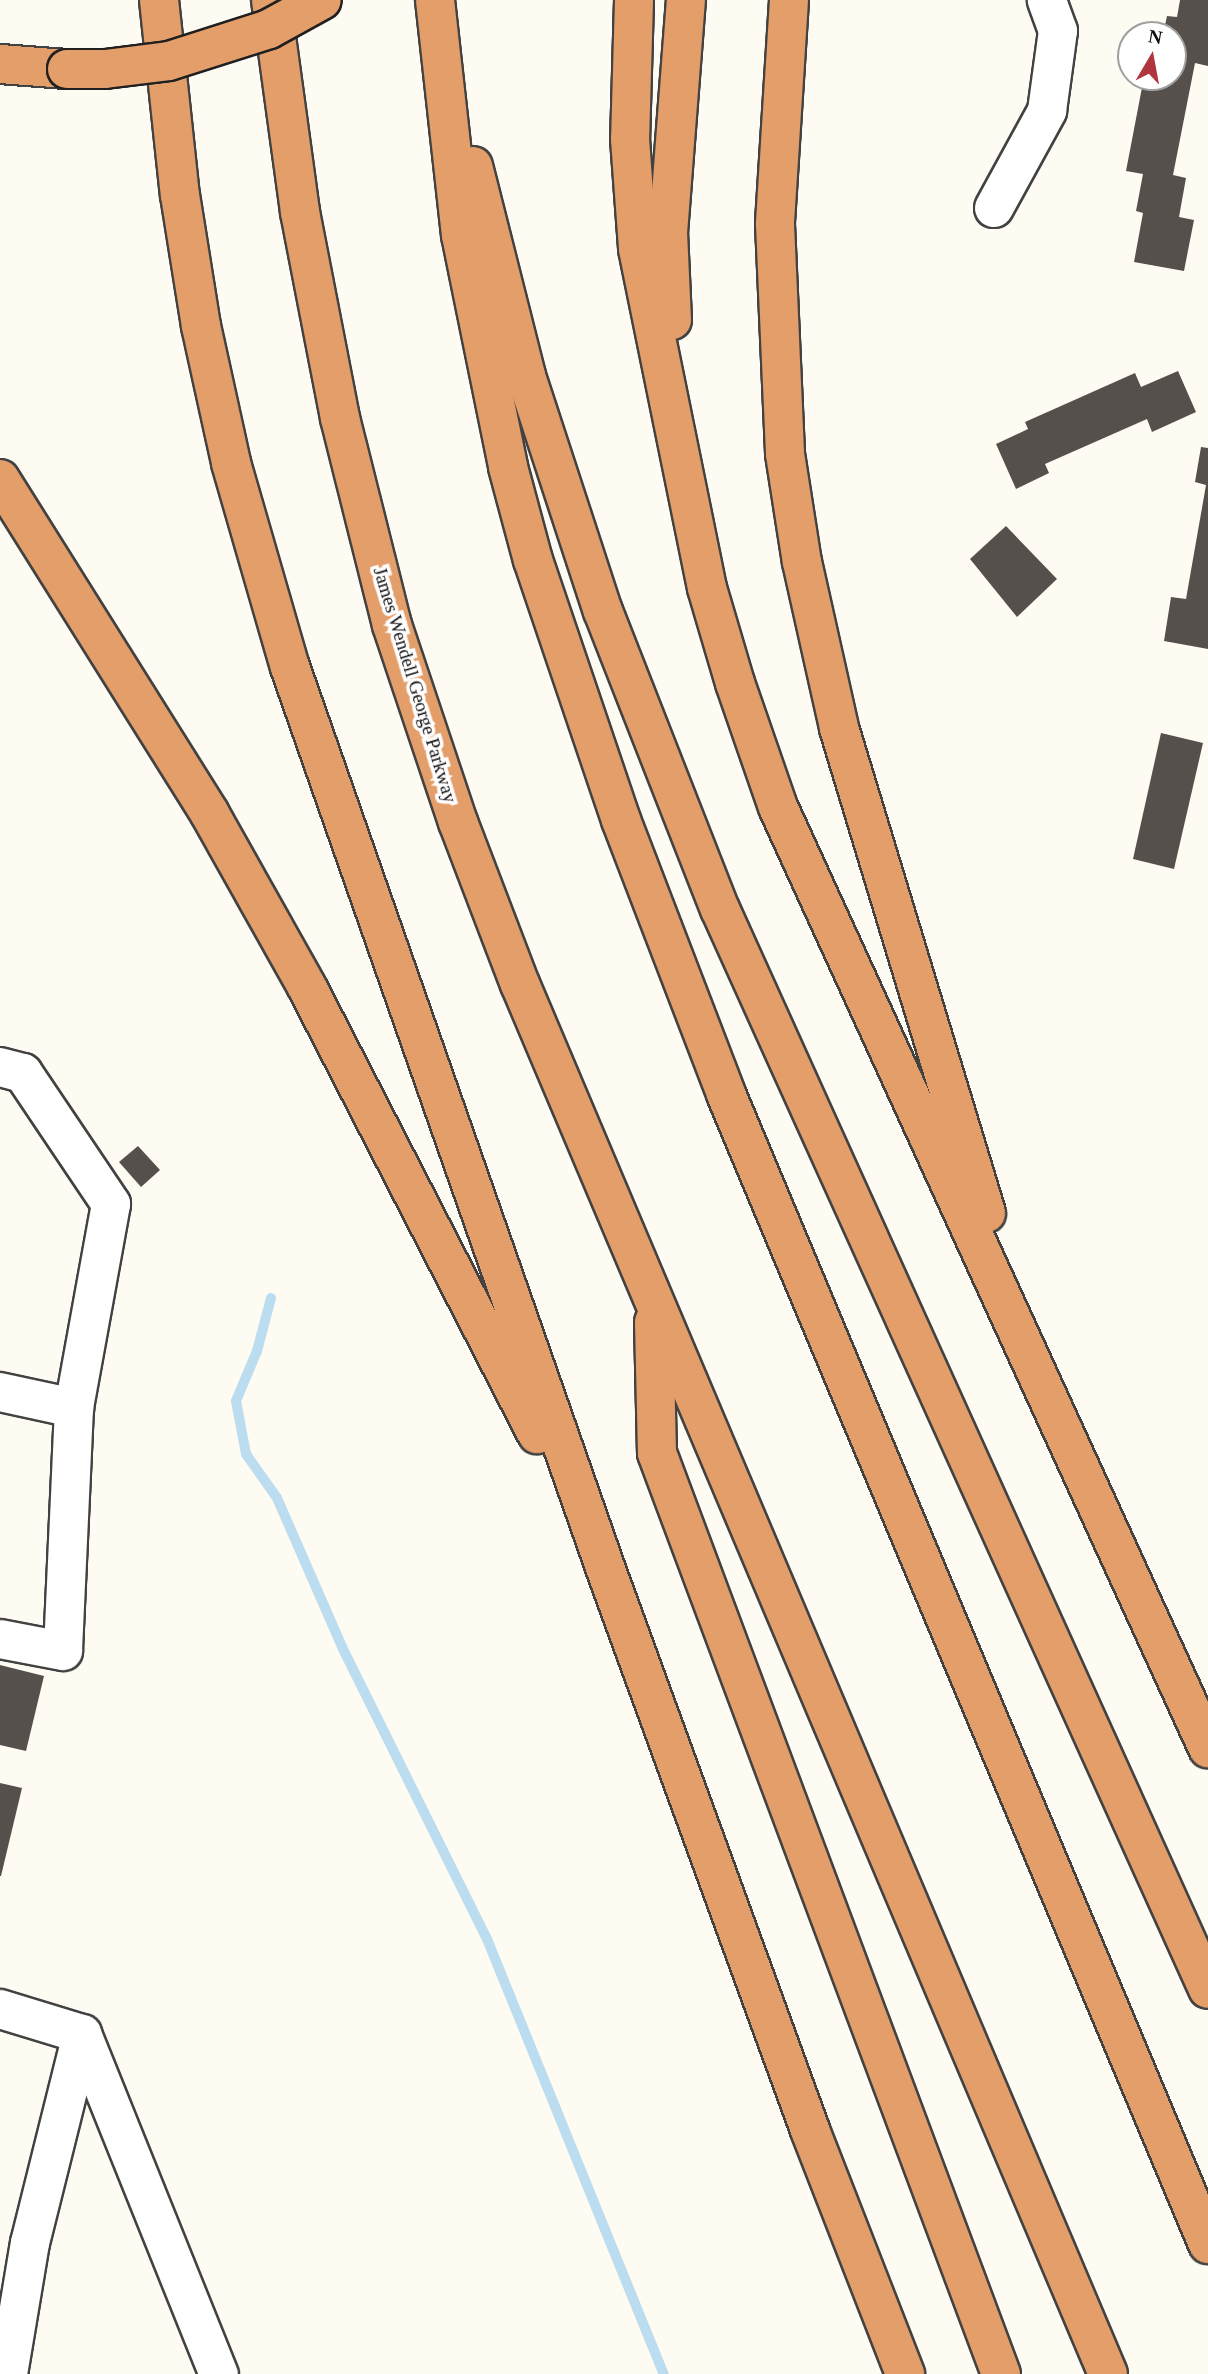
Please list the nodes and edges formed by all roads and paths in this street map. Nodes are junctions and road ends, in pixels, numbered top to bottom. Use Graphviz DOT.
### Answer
graph roads {
  1 [pos="159,0"];
  2 [pos="271,0"];
  3 [pos="322,0"];
  4 [pos="634,0"];
  5 [pos="686,0"];
  6 [pos="789,0"];
  7 [pos="1047,0"];
  8 [pos="435,9"];
  9 [pos="0,64"];
  10 [pos="994,208"];
  11 [pos="679,461"];
  12 [pos="0,479"];
  13 [pos="0,1068"];
  14 [pos="653,1299"];
  15 [pos="0,1392"];
  16 [pos="74,1408"];
  17 [pos="1062,1429"];
  18 [pos="606,1570"];
  19 [pos="0,1639"];
  20 [pos="1208,1748"];
  21 [pos="1208,1989"];
  22 [pos="0,2009"];
  23 [pos="82,2034"];
  24 [pos="810,2130"];
  25 [pos="15,2240"];
  26 [pos="1208,2244"];
  27 [pos="8,2374"];
  28 [pos="219,2374"];
  29 [pos="879,2374"];
  30 [pos="905,2374"];
  31 [pos="1001,2374"];
  32 [pos="1108,2374"];
  1 -- 18 [label="highway"];
  2 -- 14 [label="highway, James Wendell George Parkway"];
  3 -- 9 [label="highway, bridge"];
  4 -- 11 [label="highway"];
  5 -- 11 [label="highway"];
  6 -- 17 [label="highway"];
  7 -- 10 [label="lane"];
  8 -- 21 [label="highway"];
  8 -- 26 [label="highway"];
  11 -- 17 [label="highway"];
  12 -- 18 [label="highway"];
  13 -- 16 [label="lane"];
  14 -- 31 [label="highway"];
  14 -- 32 [label="highway, James Wendell George Parkway"];
  15 -- 16 [label="lane"];
  16 -- 19 [label="lane"];
  17 -- 20 [label="highway"];
  18 -- 24 [label="highway"];
  22 -- 23 [label="lane"];
  23 -- 25 [label="lane"];
  23 -- 28 [label="lane"];
  24 -- 29 [label="highway"];
  24 -- 30 [label="highway"];
  25 -- 27 [label="lane"];
}
